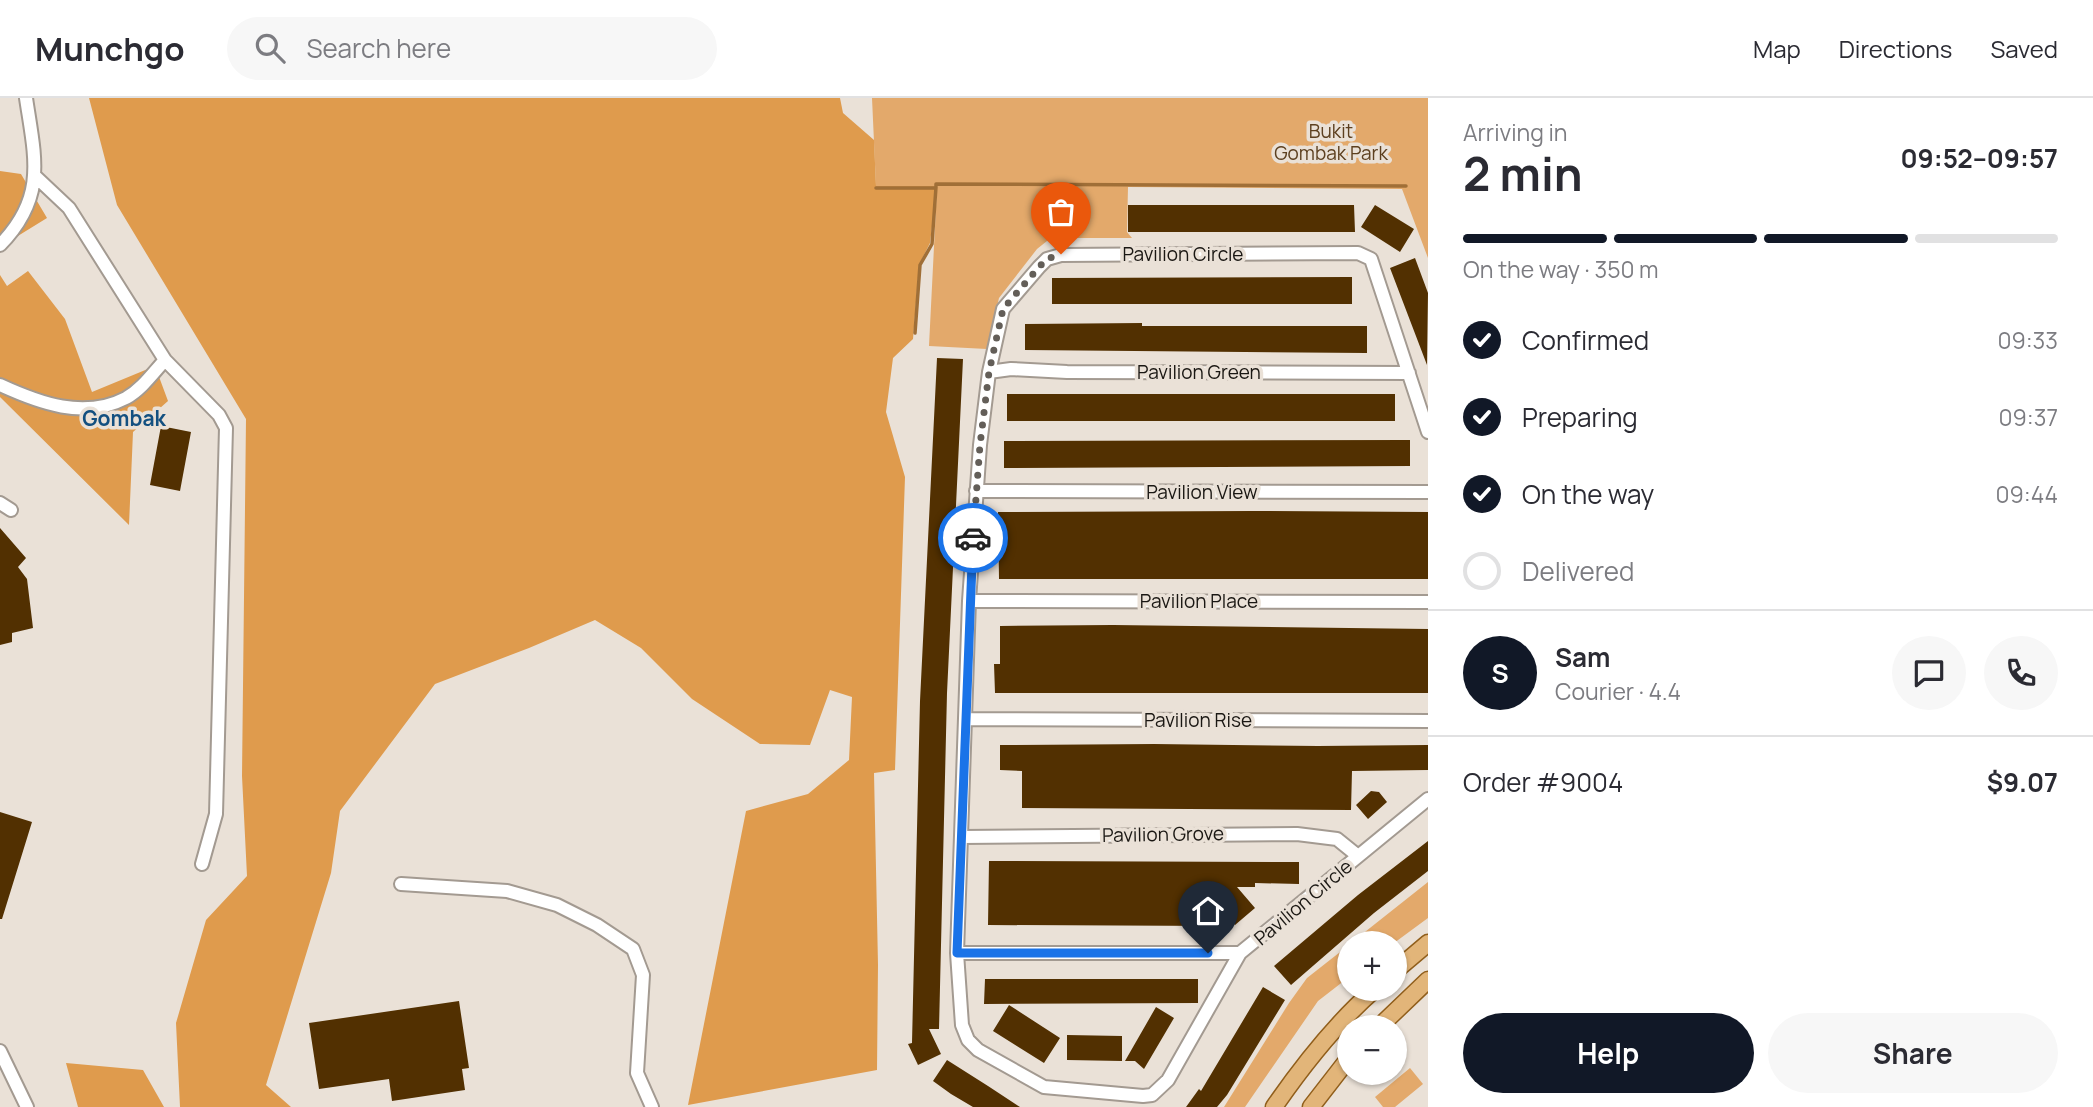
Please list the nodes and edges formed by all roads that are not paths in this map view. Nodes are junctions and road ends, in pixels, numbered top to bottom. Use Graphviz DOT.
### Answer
graph roads {
  1 [pos="26,98"];
  2 [pos="35,176"];
  3 [pos="0,244"];
  4 [pos="164,360"];
  5 [pos="989,372"];
  6 [pos="1409,373"];
  7 [pos="0,385"];
  8 [pos="1427,428"];
  9 [pos="976,491"];
  10 [pos="1428,492"];
  11 [pos="969,601"];
  12 [pos="1428,602"];
  13 [pos="967,719"];
  14 [pos="1428,721"];
  15 [pos="1428,799"];
  16 [pos="962,837"];
  17 [pos="1358,856"];
  18 [pos="202,864"];
  19 [pos="401,884"];
  20 [pos="1428,943"];
  21 [pos="957,953"];
  22 [pos="1240,953"];
  23 [pos="1407,961"];
  24 [pos="1428,980"];
  25 [pos="1362,1001"];
  26 [pos="1392,1015"];
  27 [pos="0,1051"];
  28 [pos="1337,1073"];
  29 [pos="27,1107"];
  30 [pos="652,1107"];
  31 [pos="1274,1107"];
  32 [pos="1311,1107"];
  1 -- 2 [label="street"];
  2 -- 3 [label="street"];
  2 -- 4 [label="street"];
  4 -- 7 [label="street"];
  4 -- 18 [label="street"];
  5 -- 6 [label="street, Pavilion Green"];
  5 -- 6 [label="street, Pavilion Circle"];
  5 -- 9 [label="street, Pavilion Circle"];
  6 -- 8 [label="street, Pavilion Circle"];
  9 -- 10 [label="street, Pavilion View"];
  9 -- 11 [label="street, Pavilion Circle"];
  11 -- 12 [label="street, Pavilion Place"];
  11 -- 13 [label="street, Pavilion Circle"];
  13 -- 14 [label="street, Pavilion Rise"];
  13 -- 16 [label="street, Pavilion Circle"];
  15 -- 17 [label="street, Pavilion Circle"];
  16 -- 17 [label="street, Pavilion Grove"];
  16 -- 21 [label="street, Pavilion Circle"];
  17 -- 22 [label="street, Pavilion Circle"];
  19 -- 30 [label="street"];
  20 -- 23 [label="main road"];
  21 -- 22 [label="street"];
  21 -- 22 [label="street, Pavilion Circle"];
  24 -- 26 [label="main road"];
  25 -- 31 [label="main road"];
  27 -- 29 [label="street"];
  28 -- 32 [label="main road"];
}
